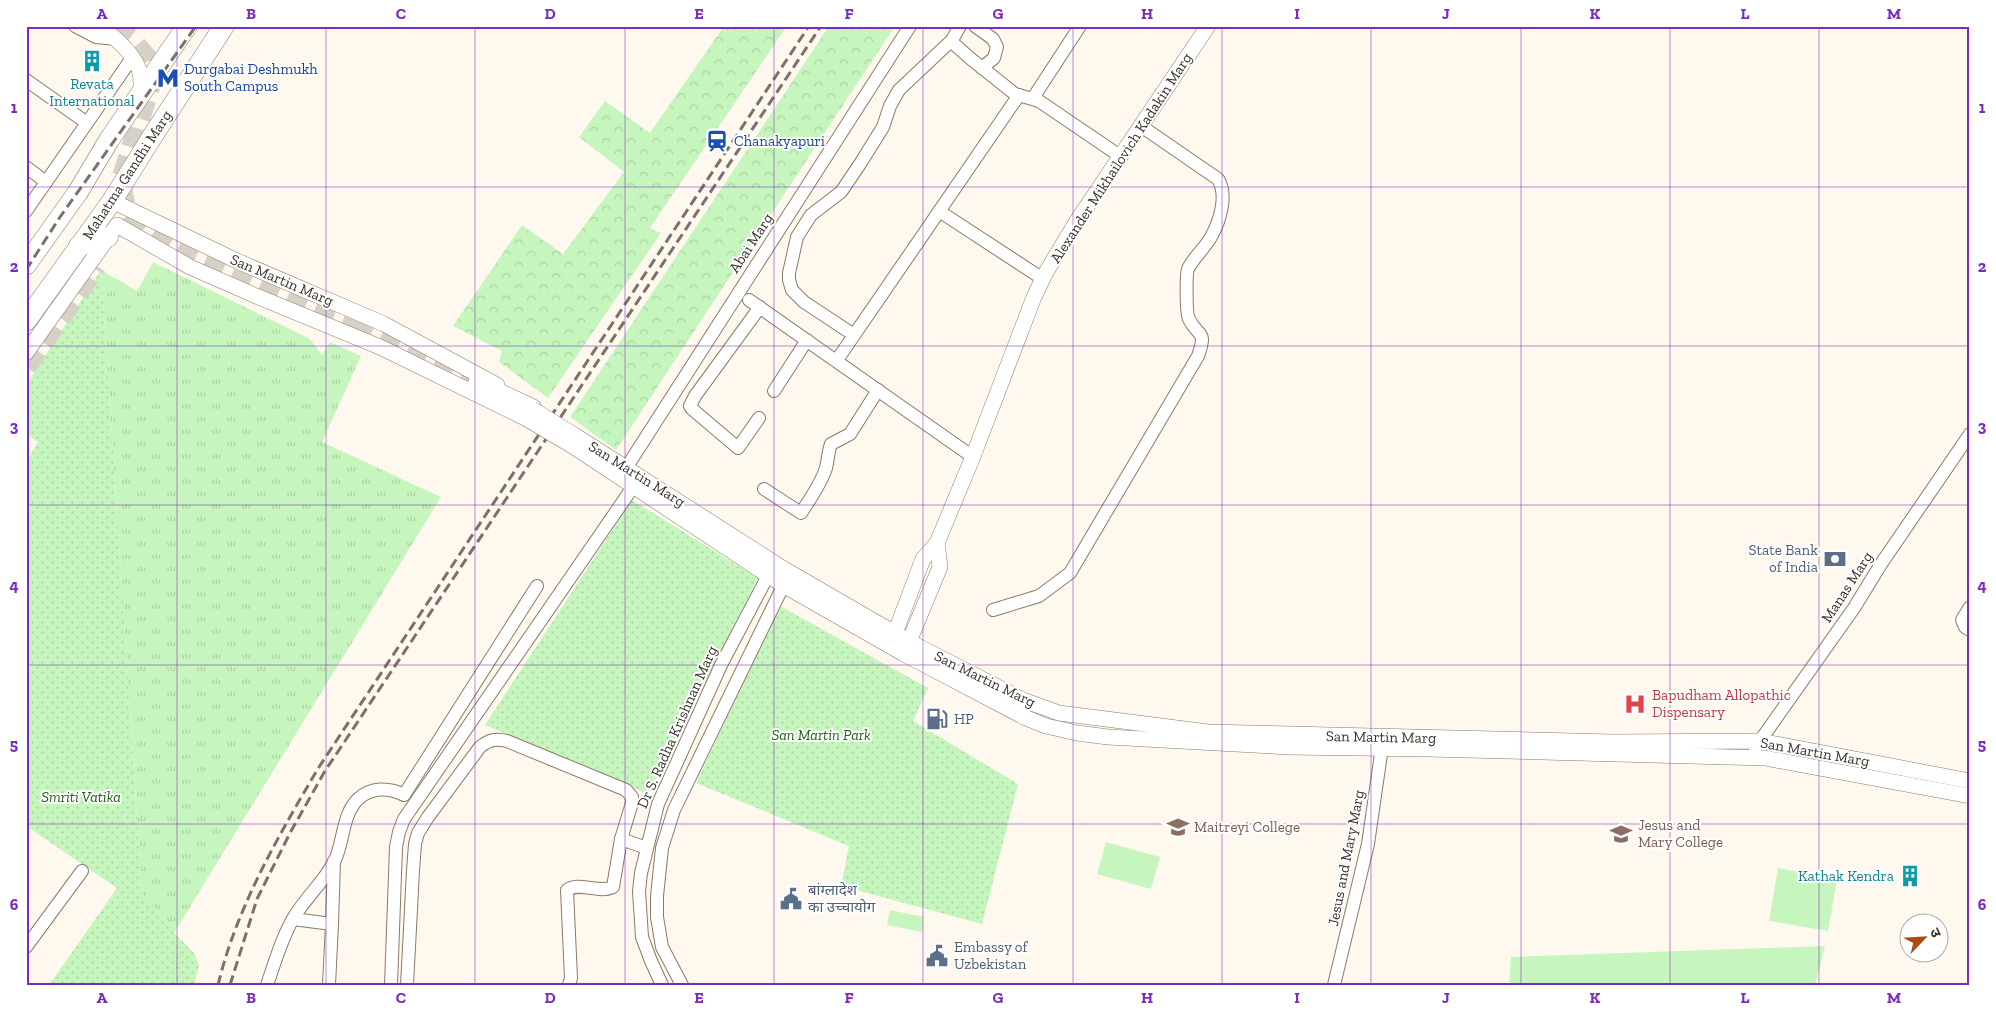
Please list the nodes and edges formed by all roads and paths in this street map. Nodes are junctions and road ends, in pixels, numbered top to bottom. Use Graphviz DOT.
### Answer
graph roads {
  1 [pos="75,26"];
  2 [pos="100,26"];
  3 [pos="187,26"];
  4 [pos="224,26"];
  5 [pos="910,26"];
  6 [pos="960,26"];
  7 [pos="976,26"];
  8 [pos="1080,26"];
  9 [pos="1208,26"];
  10 [pos="117,39"];
  11 [pos="952,40"];
  12 [pos="132,58"];
  13 [pos="982,68"];
  14 [pos="26,80"];
  15 [pos="141,94"];
  16 [pos="1019,94"];
  17 [pos="1033,98"];
  18 [pos="87,123"];
  19 [pos="1141,126"];
  20 [pos="1120,156"];
  21 [pos="26,167"];
  22 [pos="46,182"];
  23 [pos="112,201"];
  24 [pos="26,211"];
  25 [pos="939,211"];
  26 [pos="112,231"];
  27 [pos="79,246"];
  28 [pos="222,253"];
  29 [pos="26,265"];
  30 [pos="211,276"];
  31 [pos="1043,279"];
  32 [pos="26,321"];
  33 [pos="854,335"];
  34 [pos="807,340"];
  35 [pos="26,353"];
  36 [pos="837,360"];
  37 [pos="477,386"];
  38 [pos="878,390"];
  39 [pos="774,391"];
  40 [pos="530,414"];
  41 [pos="759,418"];
  42 [pos="1970,434"];
  43 [pos="973,457"];
  44 [pos="623,472"];
  45 [pos="634,487"];
  46 [pos="764,489"];
  47 [pos="937,543"];
  48 [pos="771,569"];
  49 [pos="787,579"];
  50 [pos="536,586"];
  51 [pos="1970,607"];
  52 [pos="993,610"];
  53 [pos="1970,630"];
  54 [pos="893,640"];
  55 [pos="906,648"];
  56 [pos="1760,741"];
  57 [pos="1383,743"];
  58 [pos="1750,757"];
  59 [pos="1970,781"];
  60 [pos="404,795"];
  61 [pos="1970,796"];
  62 [pos="414,804"];
  63 [pos="658,804"];
  64 [pos="674,810"];
  65 [pos="621,839"];
  66 [pos="648,848"];
  67 [pos="334,861"];
  68 [pos="82,872"];
  69 [pos="293,919"];
  70 [pos="332,924"];
  71 [pos="26,947"];
  72 [pos="267,985"];
  73 [pos="329,985"];
  74 [pos="391,985"];
  75 [pos="407,985"];
  76 [pos="569,985"];
  77 [pos="662,985"];
  78 [pos="682,985"];
  79 [pos="1334,985"];
  1 -- 10 [label="street"];
  2 -- 10 [label="street"];
  3 -- 15 [label="main road"];
  4 -- 23 [label="main road, Mahatma Gandhi Marg"];
  5 -- 44 [label="street, Abai Marg"];
  6 -- 11 [label="street"];
  7 -- 13 [label="street"];
  8 -- 17 [label="street"];
  9 -- 19 [label="street, Alexander Mikhailovich Kadakin Marg"];
  10 -- 12 [label="street"];
  11 -- 13 [label="street"];
  11 -- 33 [label="street"];
  12 -- 15 [label="street"];
  12 -- 18 [label="street"];
  13 -- 16 [label="street"];
  14 -- 18 [label="street"];
  15 -- 29 [label="main road"];
  16 -- 17 [label="street"];
  16 -- 25 [label="street"];
  17 -- 20 [label="street"];
  18 -- 22 [label="street"];
  19 -- 20 [label="street, Alexander Mikhailovich Kadakin Marg"];
  19 -- 52 [label="street"];
  20 -- 31 [label="street, Alexander Mikhailovich Kadakin Marg"];
  21 -- 22 [label="street"];
  22 -- 24 [label="street"];
  23 -- 27 [label="main road, Mahatma Gandhi Marg"];
  23 -- 28 [label="street, San Martin Marg"];
  25 -- 31 [label="street"];
  25 -- 33 [label="street"];
  26 -- 27 [label="main road"];
  26 -- 30 [label="street, San Martin Marg"];
  26 -- 35 [label="street"];
  27 -- 32 [label="main road, Mahatma Gandhi Marg"];
  28 -- 30 [label="street"];
  28 -- 40 [label="street, San Martin Marg"];
  30 -- 40 [label="street, San Martin Marg"];
  31 -- 43 [label="street, Alexander Mikhailovich Kadakin Marg"];
  33 -- 36 [label="street"];
  34 -- 36 [label="street"];
  34 -- 39 [label="street"];
  34 -- 41 [label="street"];
  36 -- 38 [label="street"];
  37 -- 40 [label="main road"];
  38 -- 43 [label="street"];
  38 -- 46 [label="street"];
  40 -- 44 [label="street, San Martin Marg, bridge"];
  42 -- 56 [label="street, Manas Marg"];
  43 -- 47 [label="street, Alexander Mikhailovich Kadakin Marg"];
  44 -- 45 [label="street, San Martin Marg"];
  44 -- 48 [label="street, San Martin Marg"];
  45 -- 48 [label="street, San Martin Marg"];
  45 -- 62 [label="street"];
  47 -- 54 [label="street"];
  47 -- 55 [label="street"];
  48 -- 49 [label="street, San Martin Marg"];
  48 -- 63 [label="street, Dr S. Radha Krishnan Marg"];
  49 -- 54 [label="street, San Martin Marg"];
  49 -- 64 [label="street, Dr S. Radha Krishnan Marg"];
  50 -- 60 [label="street"];
  51 -- 53 [label="street"];
  54 -- 55 [label="street, San Martin Marg"];
  55 -- 57 [label="street, San Martin Marg"];
  56 -- 57 [label="street, San Martin Marg"];
  56 -- 58 [label="street, Manas Marg"];
  56 -- 59 [label="street, San Martin Marg"];
  57 -- 58 [label="street, San Martin Marg"];
  57 -- 79 [label="street, Jesus and Mary Marg"];
  58 -- 61 [label="street, San Martin Marg"];
  60 -- 62 [label="street"];
  60 -- 67 [label="street"];
  62 -- 74 [label="street"];
  63 -- 64 [label="street"];
  63 -- 66 [label="street, Dr S. Radha Krishnan Marg"];
  64 -- 78 [label="street, Dr S. Radha Krishnan Marg"];
  65 -- 66 [label="street"];
  65 -- 75 [label="street"];
  65 -- 76 [label="street"];
  66 -- 77 [label="street, Dr S. Radha Krishnan Marg"];
  67 -- 69 [label="street"];
  67 -- 70 [label="street"];
  68 -- 71 [label="street"];
  69 -- 70 [label="street"];
  69 -- 72 [label="street"];
  70 -- 73 [label="street"];
}
